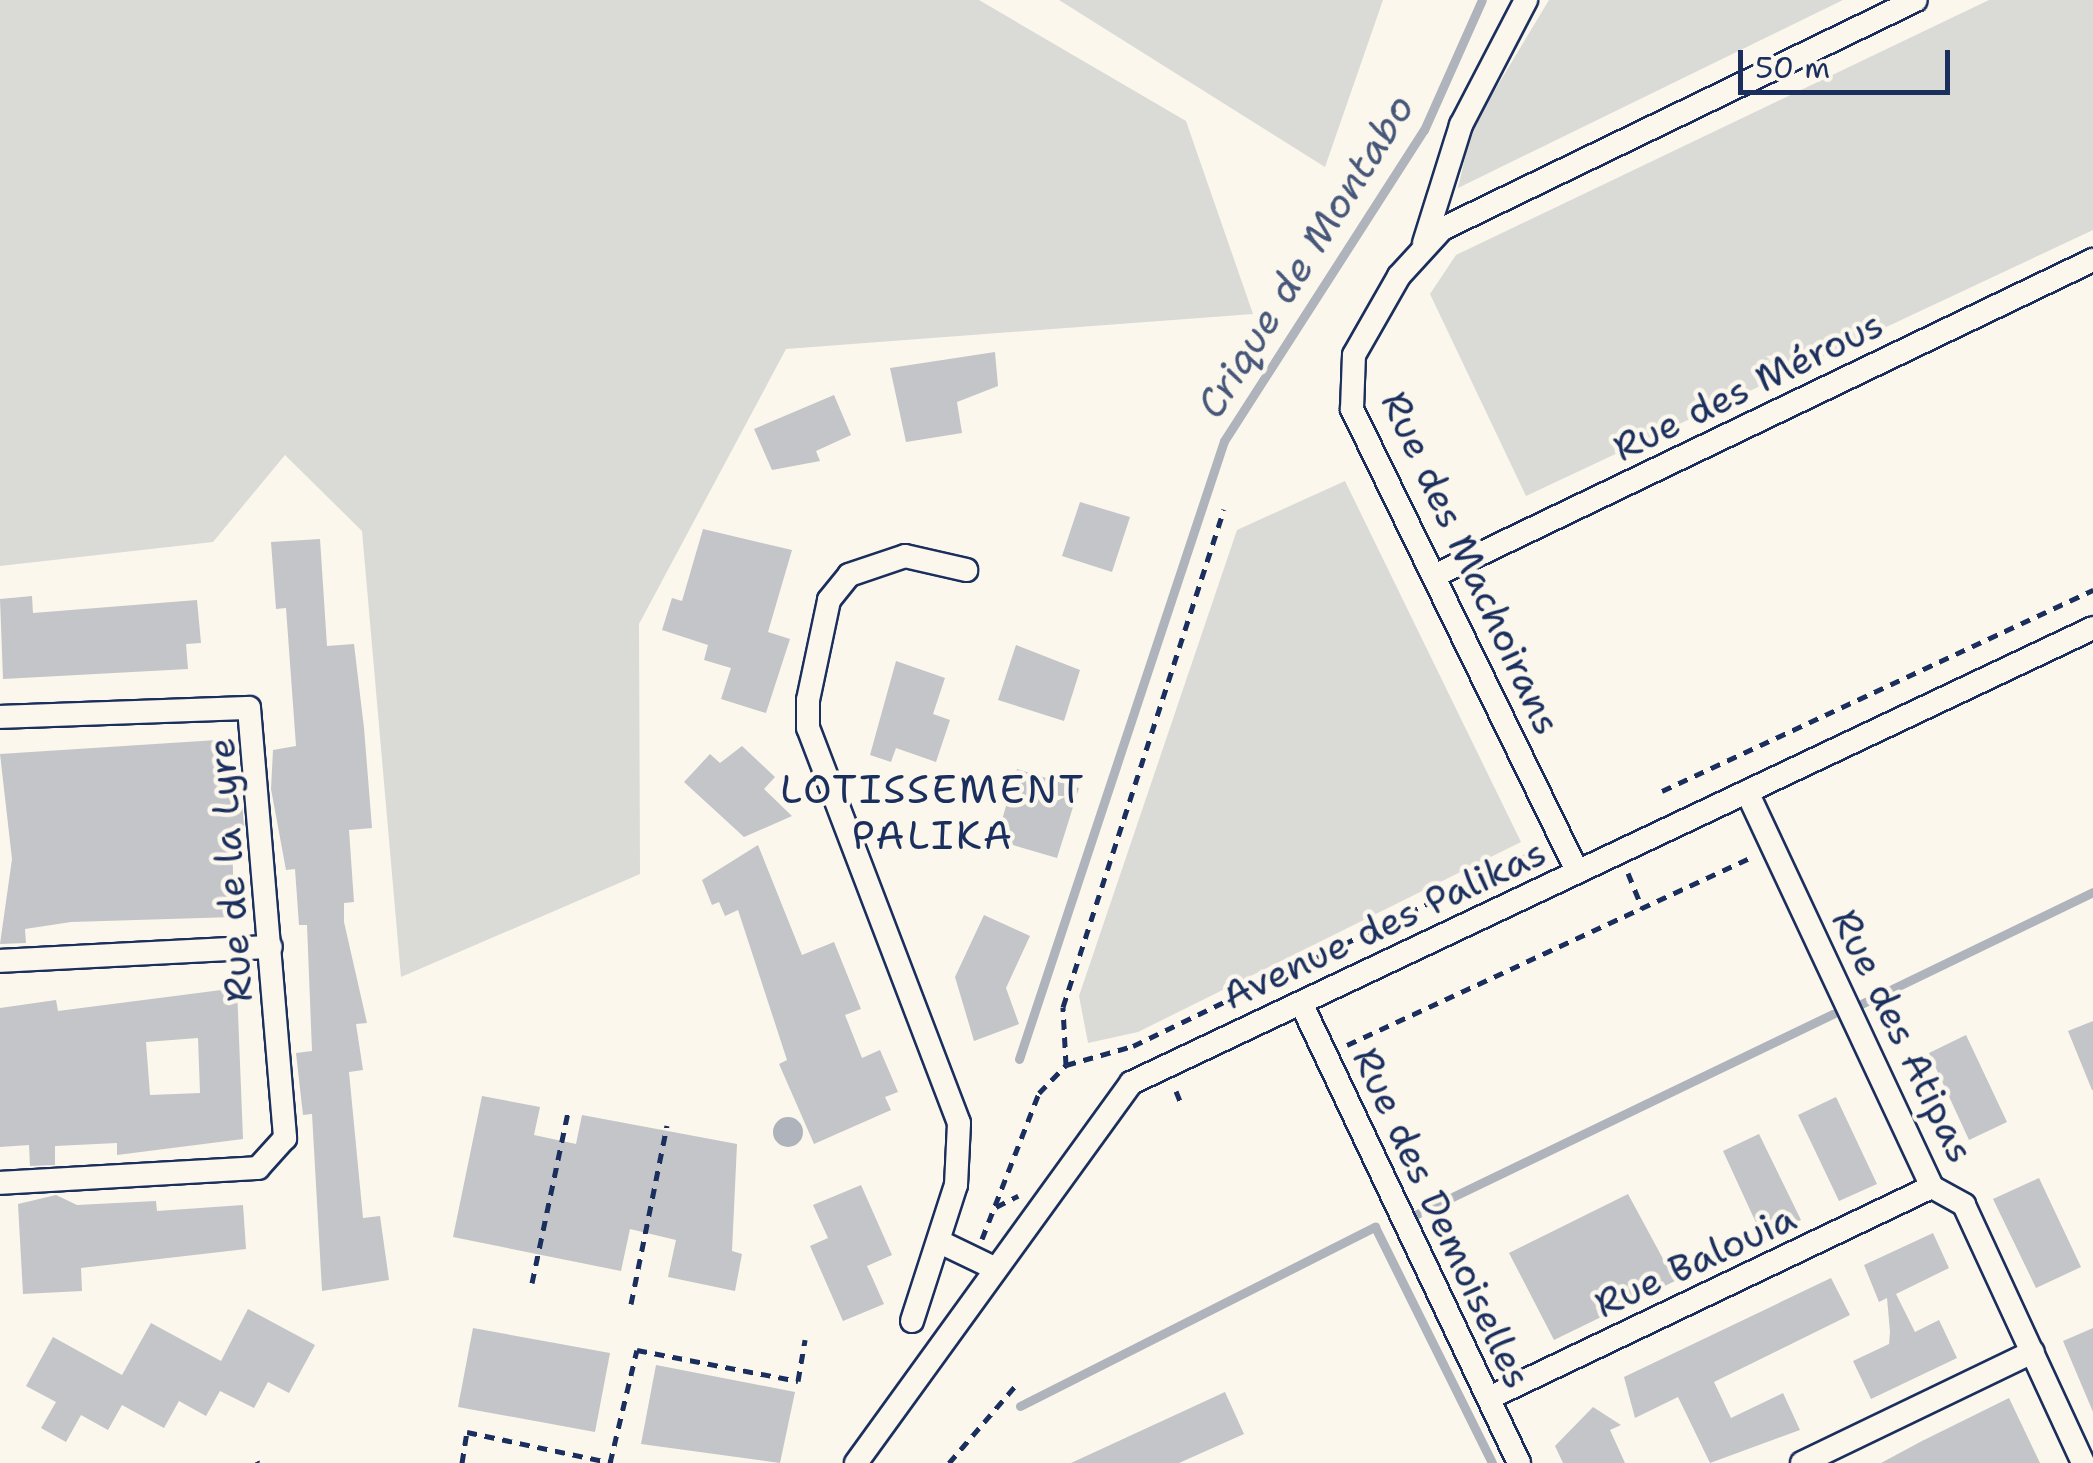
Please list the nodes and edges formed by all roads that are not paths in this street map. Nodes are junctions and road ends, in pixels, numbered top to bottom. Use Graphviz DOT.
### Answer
graph roads {
  1 [pos="1526,0"];
  2 [pos="1916,0"];
  3 [pos="1424,242"];
  4 [pos="2093,260"];
  5 [pos="966,570"];
  6 [pos="1434,576"];
  7 [pos="2093,628"];
  8 [pos="0,717"];
  9 [pos="1747,792"];
  10 [pos="1577,871"];
  11 [pos="271,947"];
  12 [pos="0,961"];
  13 [pos="1302,1002"];
  14 [pos="0,1182"];
  15 [pos="1932,1187"];
  16 [pos="940,1242"];
  17 [pos="996,1269"];
  18 [pos="912,1320"];
  19 [pos="2033,1352"];
  20 [pos="1488,1398"];
  21 [pos="856,1463"];
  22 [pos="1519,1463"];
  23 [pos="1802,1463"];
  24 [pos="2084,1463"];
  1 -- 3 [label="street, Rue des Machoirans"];
  2 -- 3 [label="street"];
  3 -- 6 [label="street, Rue des Machoirans"];
  4 -- 6 [label="street, Rue des Mérous"];
  5 -- 16 [label="street"];
  6 -- 10 [label="street, Rue des Machoirans"];
  7 -- 9 [label="street, Avenue des Palikas"];
  8 -- 11 [label="street, Rue de la Lyre"];
  9 -- 10 [label="street, Avenue des Palikas"];
  9 -- 15 [label="street, Rue des Atipas"];
  10 -- 13 [label="street, Avenue des Palikas"];
  11 -- 12 [label="street"];
  11 -- 14 [label="street, Rue de la Lyre"];
  13 -- 17 [label="street, Avenue des Palikas"];
  13 -- 20 [label="street, Rue des Demoiselles"];
  15 -- 19 [label="street, Rue des Atipas"];
  15 -- 20 [label="street, Rue Balouia"];
  16 -- 17 [label="street"];
  16 -- 18 [label="street"];
  17 -- 21 [label="street, Avenue des Palikas"];
  19 -- 23 [label="street"];
  19 -- 24 [label="street, Rue des Atipas"];
  20 -- 22 [label="street, Rue des Demoiselles"];
}
